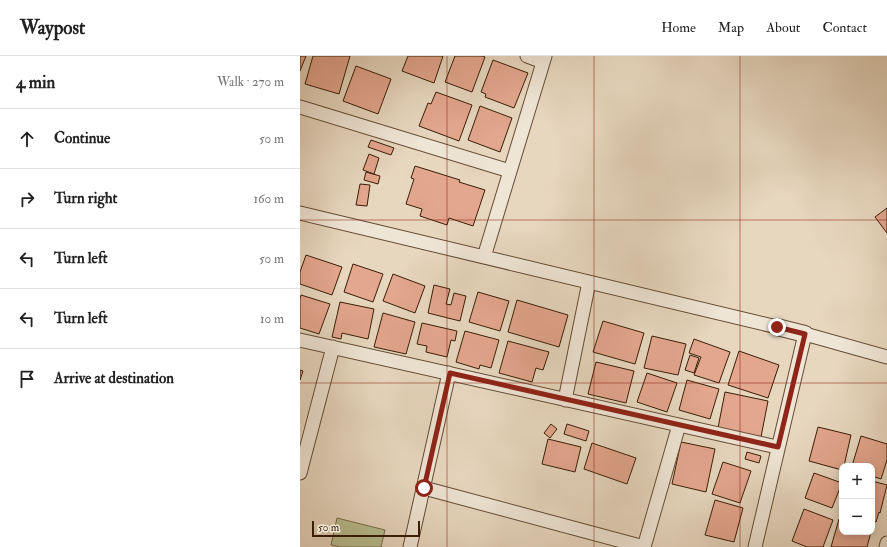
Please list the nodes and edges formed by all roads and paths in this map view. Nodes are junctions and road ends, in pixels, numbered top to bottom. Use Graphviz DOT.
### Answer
graph roads {
  1 [pos="527,56"];
  2 [pos="544,59"];
  3 [pos="300,107"];
  4 [pos="510,171"];
  5 [pos="300,213"];
  6 [pos="484,257"];
  7 [pos="589,282"];
  8 [pos="777,327"];
  9 [pos="805,334"];
  10 [pos="300,340"];
  11 [pos="333,347"];
  12 [pos="887,357"];
  13 [pos="450,373"];
  14 [pos="565,400"];
  15 [pos="679,425"];
  16 [pos="778,447"];
  17 [pos="302,457"];
  18 [pos="300,473"];
  19 [pos="424,488"];
  20 [pos="887,543"];
  21 [pos="410,547"];
  22 [pos="644,547"];
  23 [pos="755,547"];
  24 [pos="886,547"];
  1 -- 2 [label="street"];
  2 -- 4 [label="street"];
  3 -- 4 [label="street"];
  4 -- 6 [label="street"];
  5 -- 6 [label="street"];
  6 -- 7 [label="street"];
  7 -- 8 [label="street"];
  7 -- 14 [label="street"];
  8 -- 9 [label="street"];
  9 -- 12 [label="street"];
  9 -- 16 [label="street"];
  10 -- 11 [label="street"];
  11 -- 13 [label="street"];
  11 -- 17 [label="street"];
  13 -- 14 [label="street"];
  13 -- 19 [label="street"];
  14 -- 15 [label="street"];
  15 -- 16 [label="street"];
  15 -- 22 [label="street"];
  16 -- 23 [label="street"];
  17 -- 18 [label="street"];
  19 -- 21 [label="street"];
  19 -- 22 [label="street"];
  20 -- 24 [label="street"];
}
